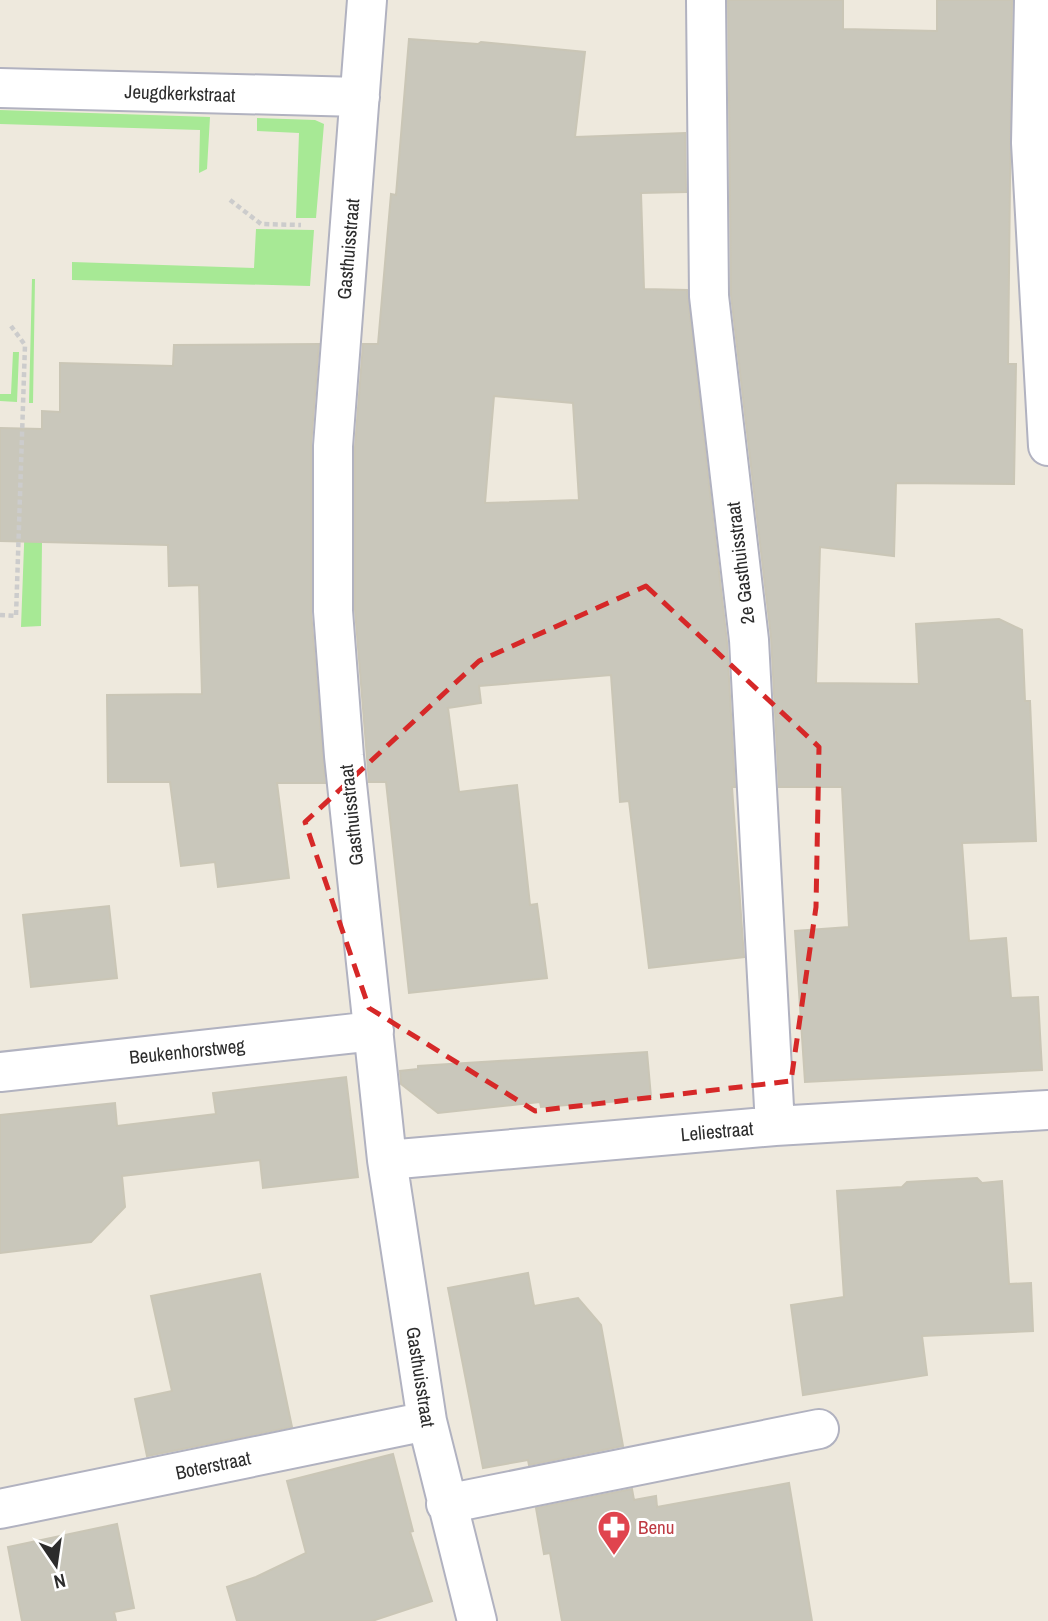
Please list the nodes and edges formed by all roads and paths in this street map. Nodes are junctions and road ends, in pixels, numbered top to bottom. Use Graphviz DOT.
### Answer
graph roads {
  1 [pos="367,0"];
  2 [pos="1034,0"];
  3 [pos="706,4"];
  4 [pos="0,88"];
  5 [pos="360,97"];
  6 [pos="230,200"];
  7 [pos="351,226"];
  8 [pos="11,326"];
  9 [pos="1048,446"];
  10 [pos="0,615"];
  11 [pos="374,1031"];
  12 [pos="0,1072"];
  13 [pos="1048,1110"];
  14 [pos="775,1126"];
  15 [pos="387,1160"];
  16 [pos="427,1421"];
  17 [pos="819,1429"];
  18 [pos="446,1504"];
  19 [pos="0,1508"];
  20 [pos="477,1621"];
  1 -- 5 [label="street, Gasthuisstraat"];
  2 -- 9 [label="street"];
  3 -- 14 [label="street, 2e Gasthuisstraat"];
  4 -- 5 [label="street, Jeugdkerkstraat"];
  5 -- 7 [label="street, Gasthuisstraat"];
  6 -- 7 [label="path"];
  7 -- 11 [label="street, Gasthuisstraat"];
  8 -- 10 [label="path"];
  11 -- 12 [label="street, Beukenhorstweg"];
  11 -- 15 [label="street, Gasthuisstraat"];
  13 -- 14 [label="street, Leliestraat"];
  14 -- 15 [label="street, Leliestraat"];
  15 -- 16 [label="street, Gasthuisstraat"];
  16 -- 18 [label="street, Gasthuisstraat"];
  16 -- 19 [label="street, Boterstraat"];
  17 -- 18 [label="street"];
  18 -- 20 [label="street, Gasthuisstraat"];
}
